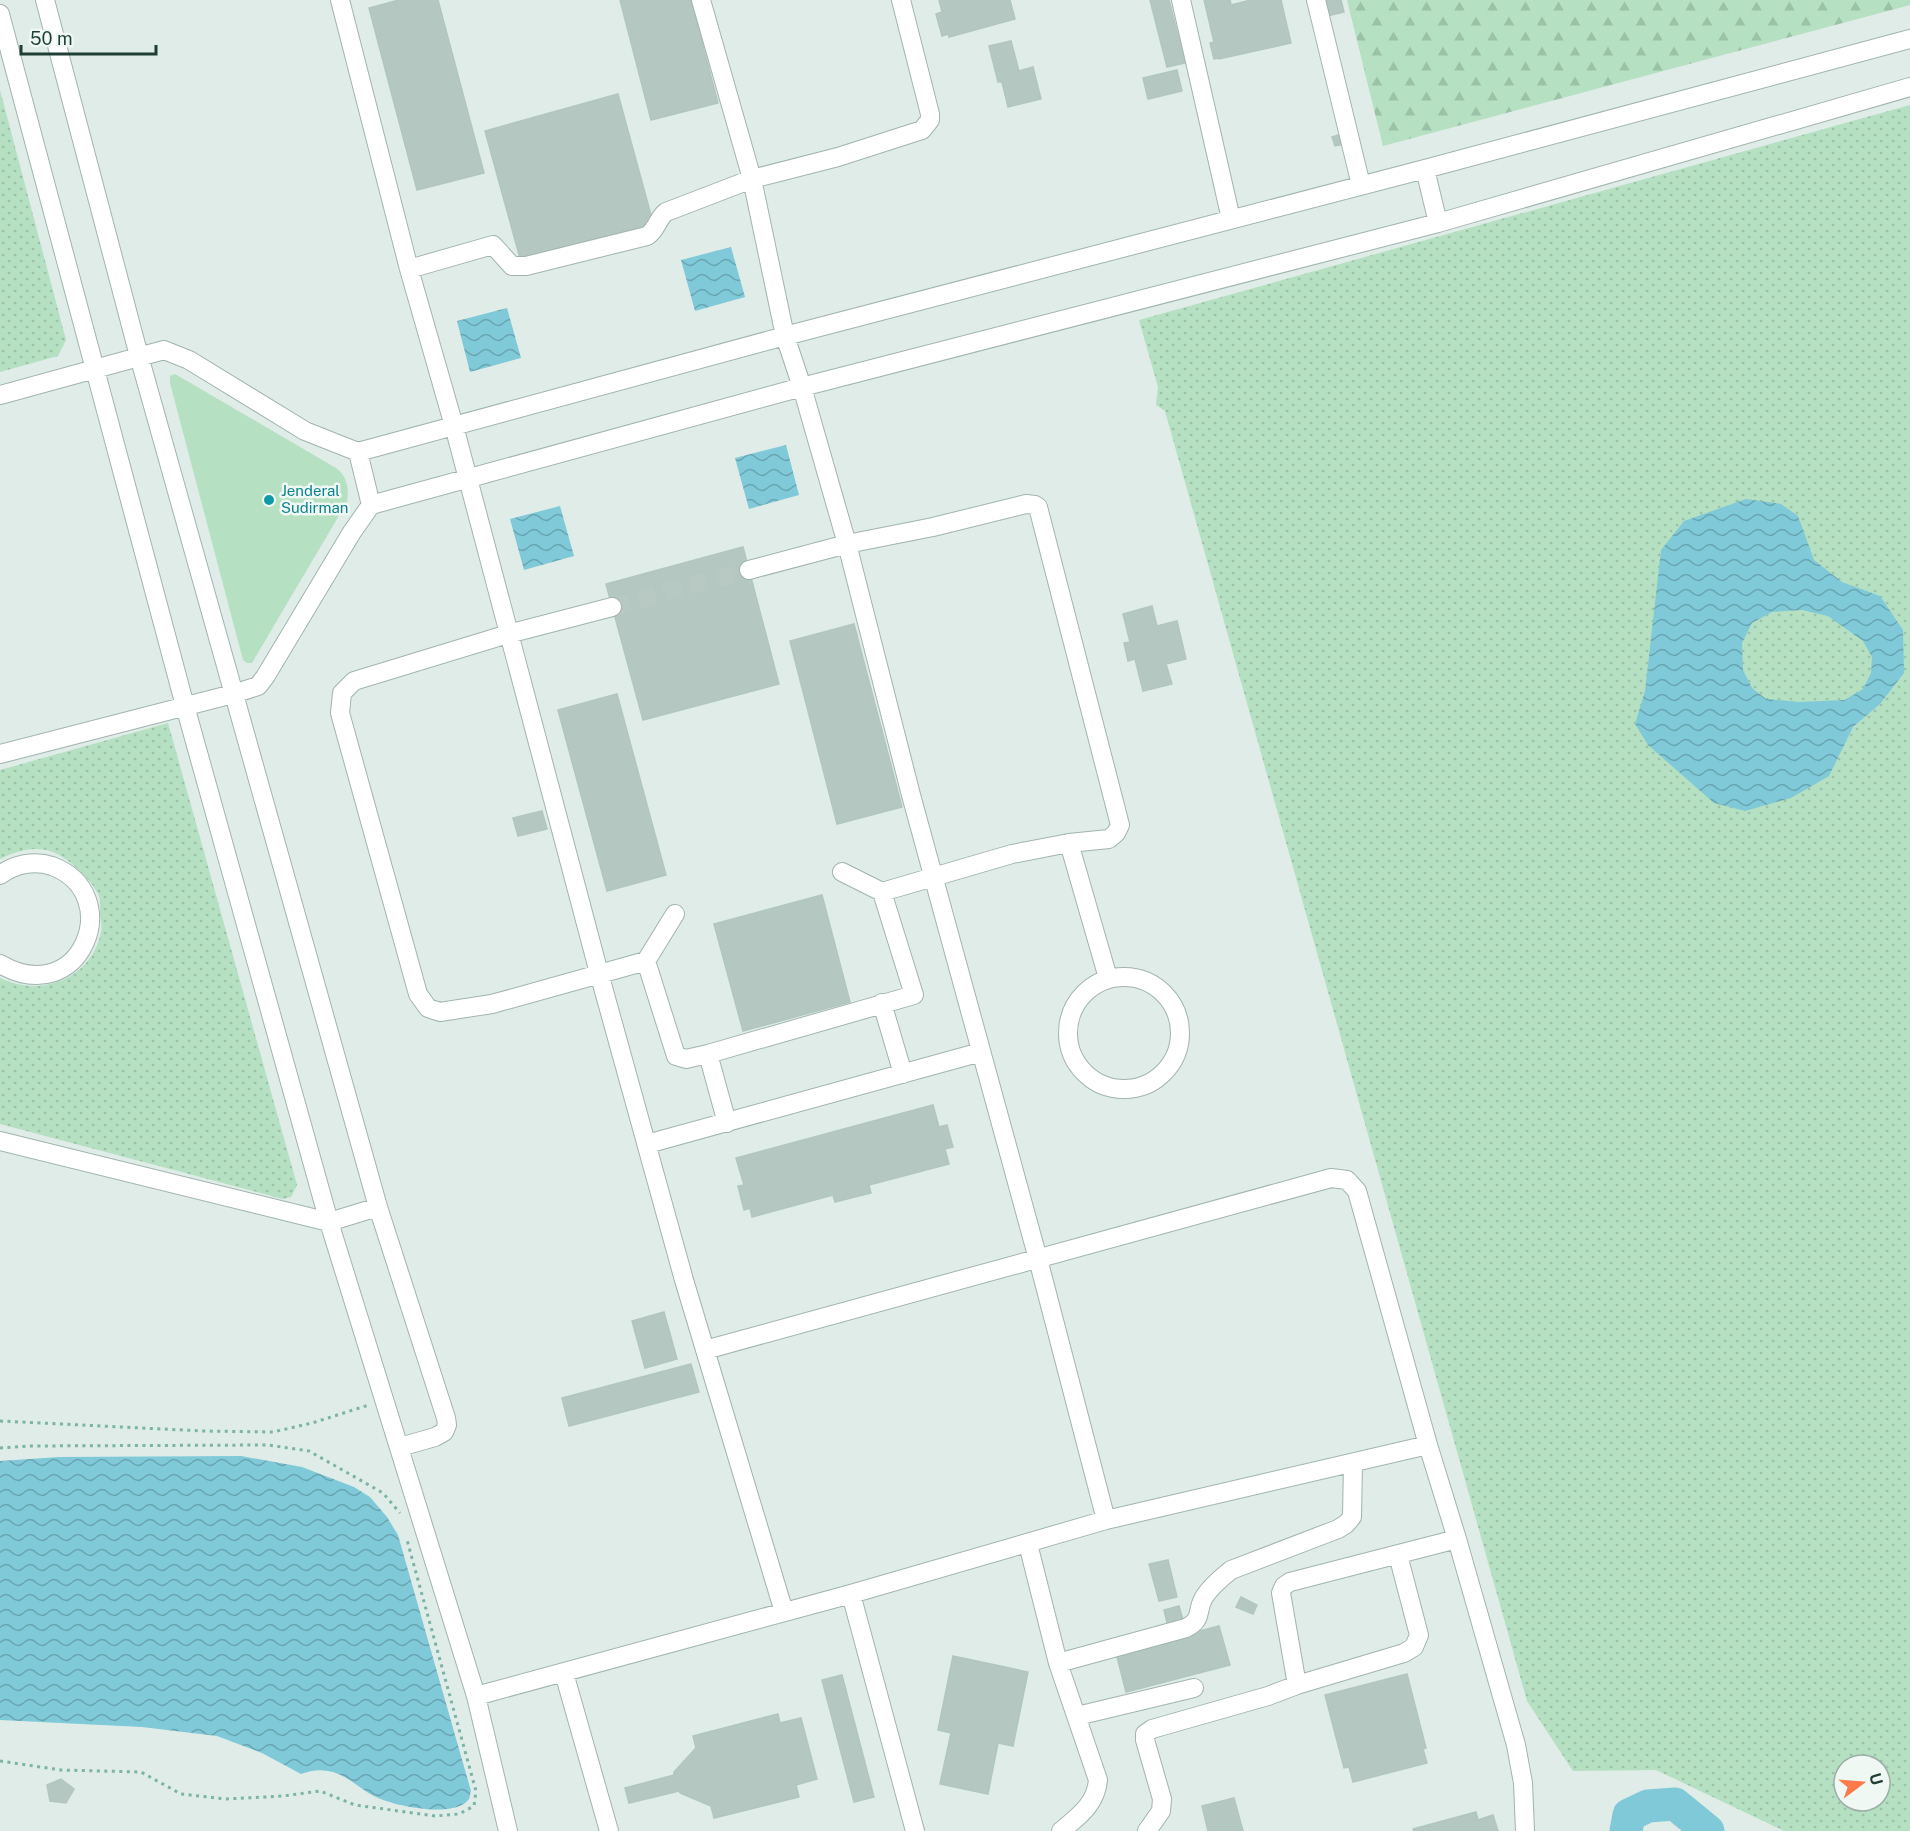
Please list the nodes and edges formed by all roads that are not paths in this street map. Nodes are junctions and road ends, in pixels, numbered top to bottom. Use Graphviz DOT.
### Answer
graph roads {
  1 [pos="45,0"];
  2 [pos="340,0"];
  3 [pos="701,0"];
  4 [pos="901,0"];
  5 [pos="1181,0"];
  6 [pos="1316,0"];
  7 [pos="0,14"];
  8 [pos="1910,39"];
  9 [pos="1910,87"];
  10 [pos="1425,169"];
  11 [pos="752,179"];
  12 [pos="1361,185"];
  13 [pos="1231,219"];
  14 [pos="1438,224"];
  15 [pos="409,269"];
  16 [pos="785,336"];
  17 [pos="139,356"];
  18 [pos="95,369"];
  19 [pos="802,387"];
  20 [pos="0,395"];
  21 [pos="453,426"];
  22 [pos="358,452"];
  23 [pos="468,479"];
  24 [pos="371,505"];
  25 [pos="847,544"];
  26 [pos="749,570"];
  27 [pos="612,607"];
  28 [pos="508,634"];
  29 [pos="233,694"];
  30 [pos="185,706"];
  31 [pos="0,754"];
  32 [pos="1069,843"];
  33 [pos="842,872"];
  34 [pos="0,875"];
  35 [pos="934,878"];
  36 [pos="882,892"];
  37 [pos="675,915"];
  38 [pos="646,961"];
  39 [pos="0,964"];
  40 [pos="599,973"];
  41 [pos="1108,978"];
  42 [pos="882,1004"];
  43 [pos="981,1052"];
  44 [pos="708,1054"];
  45 [pos="903,1074"];
  46 [pos="728,1123"];
  47 [pos="0,1141"];
  48 [pos="647,1144"];
  49 [pos="378,1207"];
  50 [pos="329,1222"];
  51 [pos="1038,1259"];
  52 [pos="705,1350"];
  53 [pos="1428,1445"];
  54 [pos="400,1447"];
  55 [pos="1353,1463"];
  56 [pos="1106,1520"];
  57 [pos="1457,1539"];
  58 [pos="1028,1544"];
  59 [pos="1398,1555"];
  60 [pos="851,1594"];
  61 [pos="784,1612"];
  62 [pos="1058,1663"];
  63 [pos="564,1673"];
  64 [pos="1297,1685"];
  65 [pos="1194,1688"];
  66 [pos="476,1696"];
  67 [pos="1077,1716"];
  68 [pos="508,1831"];
  69 [pos="609,1831"];
  70 [pos="915,1831"];
  71 [pos="1061,1831"];
  72 [pos="1147,1831"];
  73 [pos="1525,1831"];
  1 -- 17 [label="lane"];
  2 -- 15 [label="lane"];
  3 -- 11 [label="lane"];
  4 -- 11 [label="lane"];
  5 -- 13 [label="lane"];
  6 -- 12 [label="lane"];
  7 -- 18 [label="lane"];
  8 -- 10 [label="lane"];
  9 -- 14 [label="lane"];
  10 -- 12 [label="lane"];
  10 -- 14 [label="lane"];
  11 -- 15 [label="lane"];
  11 -- 16 [label="lane"];
  12 -- 13 [label="lane"];
  13 -- 16 [label="lane"];
  14 -- 19 [label="lane"];
  15 -- 21 [label="lane"];
  16 -- 19 [label="lane"];
  16 -- 21 [label="lane"];
  17 -- 18 [label="lane"];
  17 -- 22 [label="lane"];
  17 -- 29 [label="lane"];
  18 -- 20 [label="lane"];
  18 -- 30 [label="lane"];
  19 -- 23 [label="lane"];
  19 -- 25 [label="lane"];
  21 -- 22 [label="lane"];
  21 -- 23 [label="lane"];
  22 -- 24 [label="lane"];
  23 -- 24 [label="lane"];
  23 -- 28 [label="lane"];
  24 -- 29 [label="lane"];
  25 -- 26 [label="lane"];
  25 -- 32 [label="lane"];
  25 -- 35 [label="lane"];
  27 -- 28 [label="lane"];
  28 -- 40 [label="lane"];
  28 -- 40 [label="lane"];
  29 -- 30 [label="lane"];
  29 -- 49 [label="lane"];
  30 -- 31 [label="lane"];
  30 -- 50 [label="lane"];
  32 -- 35 [label="lane"];
  32 -- 41 [label="lane"];
  33 -- 36 [label="lane"];
  34 -- 39 [label="lane"];
  35 -- 36 [label="lane"];
  35 -- 43 [label="lane"];
  36 -- 42 [label="lane"];
  37 -- 38 [label="lane"];
  38 -- 40 [label="lane"];
  38 -- 44 [label="lane"];
  40 -- 48 [label="lane"];
  41 -- 41 [label="lane"];
  42 -- 44 [label="lane"];
  42 -- 45 [label="lane"];
  43 -- 45 [label="lane"];
  43 -- 51 [label="lane"];
  44 -- 46 [label="lane"];
  45 -- 46 [label="lane"];
  46 -- 48 [label="lane"];
  47 -- 50 [label="lane"];
  48 -- 52 [label="lane"];
  49 -- 50 [label="lane"];
  49 -- 54 [label="lane"];
  50 -- 54 [label="lane"];
  51 -- 52 [label="lane"];
  51 -- 53 [label="lane"];
  51 -- 56 [label="lane"];
  52 -- 61 [label="lane"];
  53 -- 55 [label="lane"];
  53 -- 57 [label="lane"];
  54 -- 66 [label="lane"];
  55 -- 56 [label="lane"];
  55 -- 62 [label="lane"];
  56 -- 58 [label="lane"];
  57 -- 59 [label="lane"];
  57 -- 73 [label="lane"];
  58 -- 60 [label="lane"];
  58 -- 62 [label="lane"];
  59 -- 64 [label="lane"];
  59 -- 64 [label="lane"];
  60 -- 61 [label="lane"];
  60 -- 70 [label="lane"];
  61 -- 63 [label="lane"];
  62 -- 67 [label="lane"];
  63 -- 66 [label="lane"];
  63 -- 69 [label="lane"];
  64 -- 72 [label="lane"];
  65 -- 67 [label="lane"];
  66 -- 68 [label="lane"];
  67 -- 71 [label="lane"];
}
